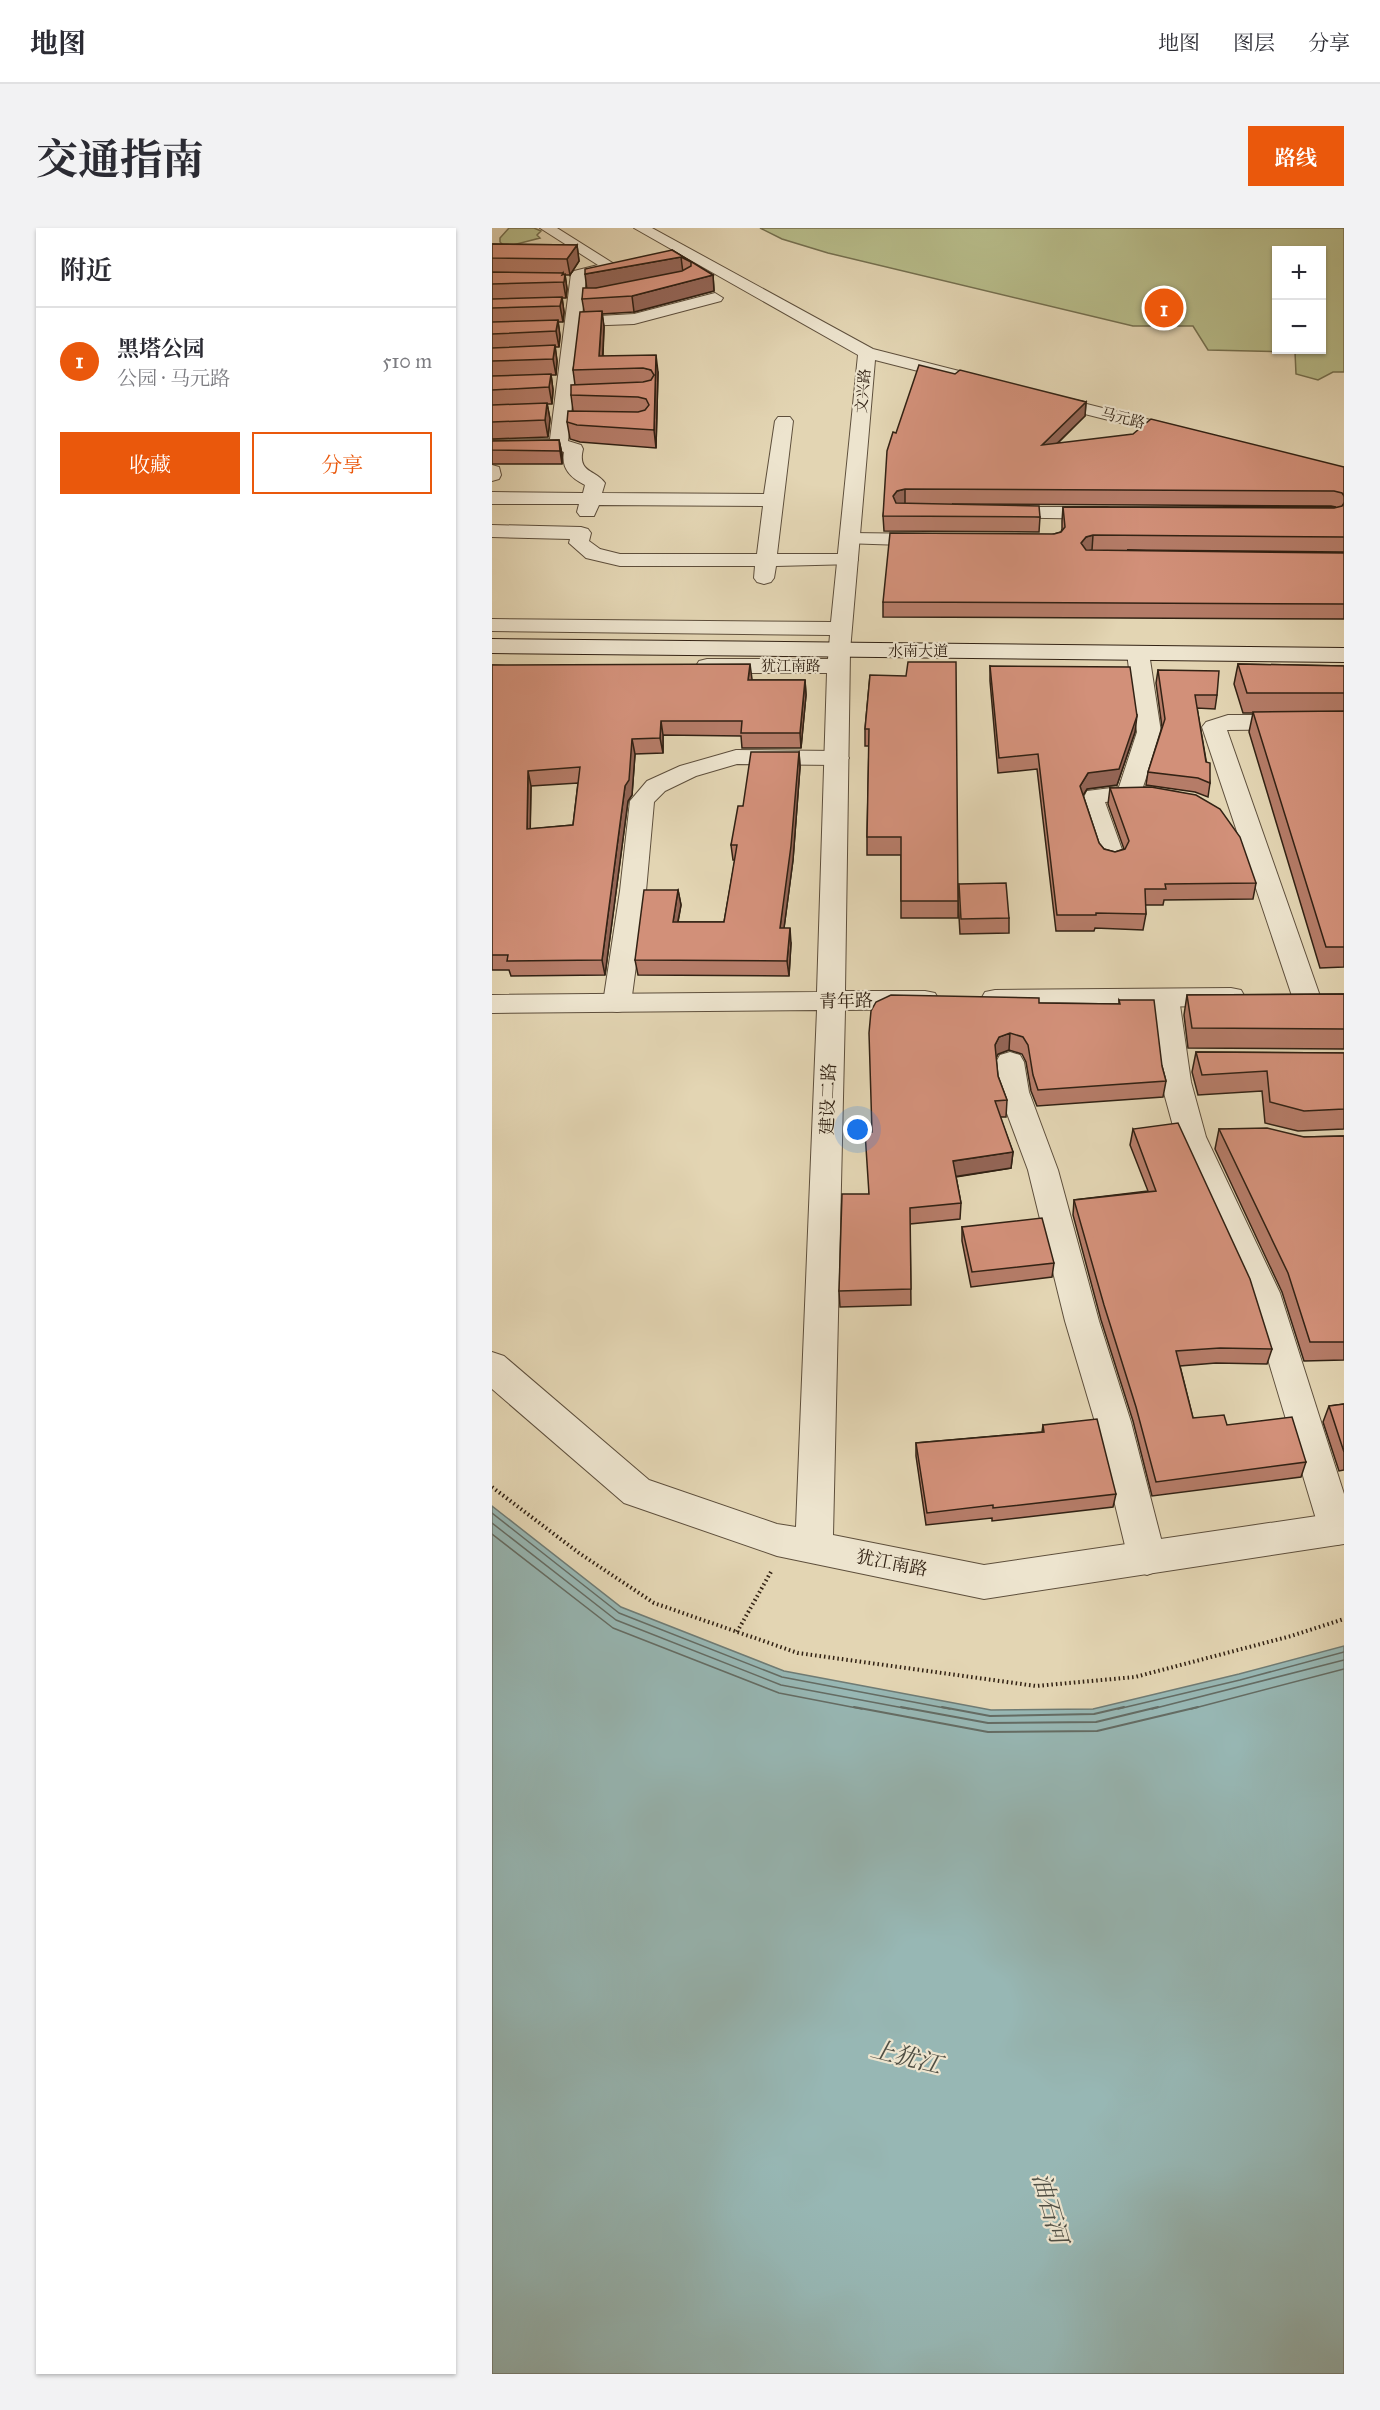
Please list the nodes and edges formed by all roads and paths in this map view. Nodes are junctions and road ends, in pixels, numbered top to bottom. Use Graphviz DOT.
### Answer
graph roads {
  1 [pos="577,228"];
  2 [pos="641,228"];
  3 [pos="551,230"];
  4 [pos="715,298"];
  5 [pos="572,305"];
  6 [pos="867,353"];
  7 [pos="569,354"];
  8 [pos="547,355"];
  9 [pos="980,382"];
  10 [pos="544,383"];
  11 [pos="587,394"];
  12 [pos="1026,394"];
  13 [pos="563,402"];
  14 [pos="539,412"];
  15 [pos="584,420"];
  16 [pos="784,421"];
  17 [pos="1208,440"];
  18 [pos="558,444"];
  19 [pos="492,446"];
  20 [pos="1004,490"];
  21 [pos="492,498"];
  22 [pos="591,498"];
  23 [pos="773,500"];
  24 [pos="972,513"];
  25 [pos="1132,513"];
  26 [pos="1006,522"];
  27 [pos="492,531"];
  28 [pos="581,534"];
  29 [pos="849,539"];
  30 [pos="951,540"];
  31 [pos="848,560"];
  32 [pos="765,569"];
  33 [pos="492,625"];
  34 [pos="492,646"];
  35 [pos="840,648"];
  36 [pos="1138,653"];
  37 [pos="1344,655"];
  38 [pos="492,665"];
  39 [pos="1344,722"];
  40 [pos="837,758"];
  41 [pos="1129,793"];
  42 [pos="1191,801"];
  43 [pos="1222,813"];
  44 [pos="1112,858"];
  45 [pos="1271,895"];
  46 [pos="1282,996"];
  47 [pos="1334,996"];
  48 [pos="1165,998"];
  49 [pos="831,1001"];
  50 [pos="617,1002"];
  51 [pos="492,1004"];
  52 [pos="1010,1062"];
  53 [pos="1227,1136"];
  54 [pos="1191,1137"];
  55 [pos="492,1366"];
  56 [pos="492,1487"];
  57 [pos="1341,1528"];
  58 [pos="814,1547"];
  59 [pos="1147,1558"];
  60 [pos="776,1562"];
  61 [pos="1344,1619"];
  62 [pos="737,1632"];
  1 -- 3 [label="street"];
  2 -- 6 [label="street, 文兴路"];
  3 -- 5 [label="street"];
  4 -- 5 [label="street"];
  5 -- 7 [label="street"];
  6 -- 9 [label="street"];
  6 -- 29 [label="street, 文兴路"];
  7 -- 8 [label="street"];
  7 -- 13 [label="street"];
  10 -- 13 [label="street"];
  11 -- 13 [label="street"];
  12 -- 17 [label="street, 马元路"];
  13 -- 14 [label="street"];
  13 -- 15 [label="street"];
  13 -- 18 [label="street"];
  16 -- 23 [label="street"];
  18 -- 19 [label="street"];
  18 -- 22 [label="street"];
  20 -- 26 [label="street"];
  21 -- 22 [label="street"];
  22 -- 23 [label="street"];
  22 -- 28 [label="street"];
  23 -- 32 [label="street"];
  24 -- 26 [label="street"];
  25 -- 26 [label="street"];
  27 -- 28 [label="street"];
  28 -- 32 [label="street"];
  29 -- 30 [label="street"];
  29 -- 31 [label="street, 文兴路"];
  31 -- 32 [label="street"];
  31 -- 35 [label="street, 文兴路"];
  33 -- 35 [label="street"];
  34 -- 35 [label="street, 水南大道"];
  35 -- 36 [label="street, 水南大道"];
  35 -- 38 [label="street, 犹江南路"];
  35 -- 40 [label="street, 建设二路"];
  36 -- 37 [label="street, 水南大道"];
  36 -- 41 [label="street"];
  39 -- 45 [label="street"];
  40 -- 49 [label="street, 建设二路"];
  40 -- 50 [label="street"];
  41 -- 42 [label="street"];
  41 -- 44 [label="street"];
  43 -- 45 [label="street"];
  45 -- 46 [label="street"];
  46 -- 47 [label="street, 青年路"];
  46 -- 48 [label="street, 青年路"];
  48 -- 49 [label="street, 青年路"];
  48 -- 54 [label="street"];
  49 -- 50 [label="street, 青年路"];
  49 -- 58 [label="street, 建设二路"];
  50 -- 51 [label="street, 青年路"];
  52 -- 59 [label="street"];
  53 -- 54 [label="street"];
  54 -- 57 [label="street"];
  55 -- 58 [label="street, 犹江南路"];
  56 -- 62 [label="path"];
  57 -- 59 [label="street, 犹江南路"];
  58 -- 59 [label="street, 犹江南路"];
  60 -- 62 [label="path"];
  61 -- 62 [label="path"];
}
